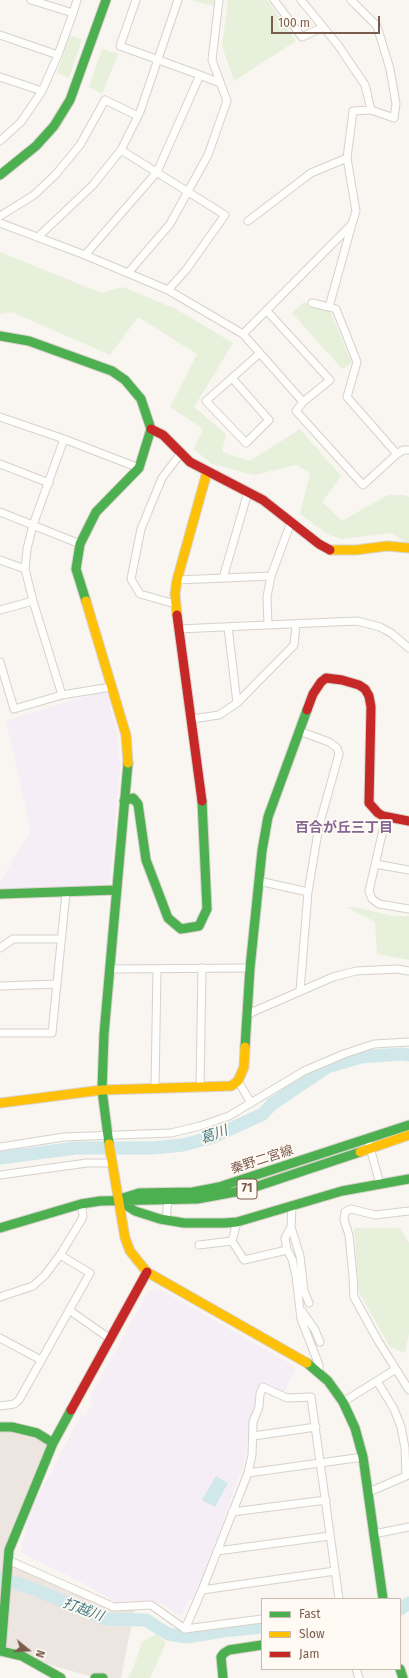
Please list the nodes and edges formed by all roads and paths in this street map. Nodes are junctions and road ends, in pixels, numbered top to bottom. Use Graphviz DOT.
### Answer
graph roads {
  1 [pos="33,0"];
  2 [pos="77,0"];
  3 [pos="106,0"];
  4 [pos="136,0"];
  5 [pos="178,0"];
  6 [pos="219,0"];
  7 [pos="274,0"];
  8 [pos="301,0"];
  9 [pos="351,0"];
  10 [pos="73,13"];
  11 [pos="323,27"];
  12 [pos="0,35"];
  13 [pos="58,55"];
  14 [pos="157,60"];
  15 [pos="200,75"];
  16 [pos="0,77"];
  17 [pos="220,83"];
  18 [pos="42,91"];
  19 [pos="371,110"];
  20 [pos="138,116"];
  21 [pos="0,141"];
  22 [pos="121,150"];
  23 [pos="347,158"];
  24 [pos="157,172"];
  25 [pos="0,175"];
  26 [pos="188,191"];
  27 [pos="0,216"];
  28 [pos="248,221"];
  29 [pos="0,223"];
  30 [pos="352,224"];
  31 [pos="38,237"];
  32 [pos="85,255"];
  33 [pos="128,273"];
  34 [pos="168,290"];
  35 [pos="312,303"];
  36 [pos="329,307"];
  37 [pos="267,311"];
  38 [pos="243,334"];
  39 [pos="0,336"];
  40 [pos="260,353"];
  41 [pos="232,378"];
  42 [pos="303,402"];
  43 [pos="0,417"];
  44 [pos="151,429"];
  45 [pos="64,439"];
  46 [pos="409,450"];
  47 [pos="181,453"];
  48 [pos="397,454"];
  49 [pos="0,464"];
  50 [pos="139,468"];
  51 [pos="207,472"];
  52 [pos="49,483"];
  53 [pos="248,492"];
  54 [pos="0,512"];
  55 [pos="291,522"];
  56 [pos="33,525"];
  57 [pos="80,544"];
  58 [pos="409,548"];
  59 [pos="0,560"];
  60 [pos="25,569"];
  61 [pos="271,576"];
  62 [pos="223,578"];
  63 [pos="177,580"];
  64 [pos="33,601"];
  65 [pos="175,604"];
  66 [pos="0,610"];
  67 [pos="296,624"];
  68 [pos="268,625"];
  69 [pos="228,627"];
  70 [pos="178,629"];
  71 [pos="409,648"];
  72 [pos="0,662"];
  73 [pos="111,687"];
  74 [pos="62,695"];
  75 [pos="237,703"];
  76 [pos="192,719"];
  77 [pos="299,731"];
  78 [pos="124,801"];
  79 [pos="386,817"];
  80 [pos="409,820"];
  81 [pos="375,864"];
  82 [pos="409,870"];
  83 [pos="258,881"];
  84 [pos="116,890"];
  85 [pos="66,892"];
  86 [pos="308,892"];
  87 [pos="0,894"];
  88 [pos="409,909"];
  89 [pos="62,939"];
  90 [pos="0,948"];
  91 [pos="157,968"];
  92 [pos="202,968"];
  93 [pos="250,968"];
  94 [pos="110,969"];
  95 [pos="409,971"];
  96 [pos="57,984"];
  97 [pos="0,986"];
  98 [pos="300,991"];
  99 [pos="248,1014"];
  100 [pos="0,1033"];
  101 [pos="409,1042"];
  102 [pos="238,1081"];
  103 [pos="155,1088"];
  104 [pos="200,1088"];
  105 [pos="102,1090"];
  106 [pos="0,1103"];
  107 [pos="251,1103"];
  108 [pos="409,1125"];
  109 [pos="409,1135"];
  110 [pos="108,1137"];
  111 [pos="368,1143"];
  112 [pos="0,1147"];
  113 [pos="112,1160"];
  114 [pos="0,1175"];
  115 [pos="409,1179"];
  116 [pos="380,1184"];
  117 [pos="118,1200"];
  118 [pos="168,1200"];
  119 [pos="81,1204"];
  120 [pos="292,1206"];
  121 [pos="409,1211"];
  122 [pos="166,1220"];
  123 [pos="237,1222"];
  124 [pos="291,1227"];
  125 [pos="0,1228"];
  126 [pos="232,1241"];
  127 [pos="199,1245"];
  128 [pos="287,1250"];
  129 [pos="60,1255"];
  130 [pos="146,1272"];
  131 [pos="0,1297"];
  132 [pos="309,1304"];
  133 [pos="300,1306"];
  134 [pos="69,1310"];
  135 [pos="0,1338"];
  136 [pos="109,1338"];
  137 [pos="320,1342"];
  138 [pos="41,1360"];
  139 [pos="396,1369"];
  140 [pos="319,1374"];
  141 [pos="377,1381"];
  142 [pos="409,1390"];
  143 [pos="343,1402"];
  144 [pos="0,1406"];
  145 [pos="316,1427"];
  146 [pos="0,1428"];
  147 [pos="253,1436"];
  148 [pos="54,1443"];
  149 [pos="363,1457"];
  150 [pos="321,1463"];
  151 [pos="248,1473"];
  152 [pos="368,1492"];
  153 [pos="326,1500"];
  154 [pos="232,1512"];
  155 [pos="409,1527"];
  156 [pos="374,1534"];
  157 [pos="330,1536"];
  158 [pos="217,1551"];
  159 [pos="8,1560"];
  160 [pos="335,1571"];
  161 [pos="202,1590"];
  162 [pos="339,1598"];
  163 [pos="383,1598"];
  164 [pos="261,1619"];
  165 [pos="185,1628"];
  166 [pos="261,1645"];
  167 [pos="1,1651"];
  168 [pos="61,1678"];
  169 [pos="95,1678"];
  170 [pos="103,1678"];
  171 [pos="223,1678"];
  1 -- 10 [label="street"];
  2 -- 10 [label="street"];
  3 -- 25 [label="street"];
  4 -- 14 [label="street"];
  5 -- 14 [label="street"];
  6 -- 17 [label="street"];
  7 -- 11 [label="street"];
  8 -- 11 [label="street"];
  9 -- 19 [label="street"];
  10 -- 13 [label="street"];
  11 -- 19 [label="street"];
  12 -- 13 [label="street"];
  13 -- 18 [label="street"];
  14 -- 15 [label="street"];
  14 -- 20 [label="street"];
  15 -- 17 [label="street"];
  15 -- 24 [label="street"];
  16 -- 18 [label="street"];
  17 -- 26 [label="street"];
  18 -- 21 [label="street"];
  19 -- 23 [label="street"];
  20 -- 22 [label="street"];
  20 -- 27 [label="street"];
  22 -- 24 [label="street"];
  22 -- 31 [label="street"];
  23 -- 28 [label="street"];
  23 -- 30 [label="street"];
  24 -- 26 [label="street"];
  24 -- 32 [label="street"];
  26 -- 33 [label="street"];
  26 -- 34 [label="street"];
  29 -- 31 [label="street"];
  30 -- 36 [label="street"];
  30 -- 37 [label="street"];
  31 -- 32 [label="street"];
  32 -- 33 [label="street"];
  33 -- 34 [label="street"];
  34 -- 38 [label="street"];
  35 -- 36 [label="street"];
  36 -- 48 [label="street"];
  37 -- 38 [label="street"];
  37 -- 42 [label="street"];
  38 -- 40 [label="street"];
  39 -- 44 [label="street"];
  40 -- 41 [label="street"];
  40 -- 42 [label="street"];
  41 -- 41 [label="street"];
  42 -- 48 [label="street"];
  43 -- 45 [label="street"];
  44 -- 47 [label="street"];
  44 -- 50 [label="street"];
  45 -- 50 [label="street"];
  45 -- 52 [label="street"];
  46 -- 48 [label="street"];
  47 -- 51 [label="street"];
  47 -- 65 [label="street"];
  49 -- 52 [label="street"];
  50 -- 57 [label="street"];
  51 -- 53 [label="street"];
  51 -- 63 [label="street"];
  52 -- 56 [label="street"];
  53 -- 55 [label="street"];
  53 -- 62 [label="street"];
  54 -- 56 [label="street"];
  55 -- 58 [label="street"];
  55 -- 61 [label="street"];
  56 -- 57 [label="street"];
  56 -- 60 [label="street"];
  57 -- 73 [label="street"];
  59 -- 60 [label="street"];
  60 -- 64 [label="street"];
  61 -- 62 [label="street"];
  61 -- 68 [label="street"];
  62 -- 63 [label="street"];
  63 -- 65 [label="street"];
  64 -- 66 [label="street"];
  64 -- 74 [label="street"];
  65 -- 70 [label="street"];
  67 -- 68 [label="street"];
  67 -- 71 [label="street"];
  67 -- 75 [label="street"];
  68 -- 69 [label="street"];
  69 -- 70 [label="street"];
  69 -- 75 [label="street"];
  70 -- 76 [label="street"];
  72 -- 74 [label="street"];
  73 -- 74 [label="street"];
  73 -- 78 [label="street"];
  75 -- 76 [label="street"];
  76 -- 78 [label="street"];
  77 -- 79 [label="street"];
  77 -- 83 [label="street"];
  77 -- 86 [label="street"];
  78 -- 84 [label="street"];
  79 -- 80 [label="street"];
  79 -- 81 [label="street"];
  81 -- 82 [label="street"];
  81 -- 88 [label="street"];
  83 -- 86 [label="street"];
  83 -- 93 [label="street"];
  84 -- 85 [label="street"];
  84 -- 94 [label="street"];
  85 -- 87 [label="street"];
  85 -- 89 [label="street"];
  86 -- 98 [label="street"];
  89 -- 90 [label="street"];
  89 -- 96 [label="street"];
  91 -- 92 [label="street"];
  91 -- 94 [label="street"];
  91 -- 103 [label="street"];
  92 -- 93 [label="street"];
  92 -- 104 [label="street"];
  93 -- 99 [label="street"];
  94 -- 105 [label="street"];
  95 -- 98 [label="street"];
  96 -- 97 [label="street"];
  96 -- 100 [label="street"];
  98 -- 99 [label="street"];
  99 -- 102 [label="street"];
  101 -- 107 [label="street"];
  102 -- 104 [label="street"];
  102 -- 107 [label="street"];
  103 -- 104 [label="street"];
  103 -- 105 [label="street"];
  105 -- 106 [label="street"];
  105 -- 110 [label="street"];
  107 -- 110 [label="street"];
  108 -- 111 [label="street, 秦野二宮線 / 71"];
  109 -- 111 [label="street, 秦野二宮線 / 71"];
  110 -- 112 [label="street"];
  110 -- 113 [label="street"];
  111 -- 116 [label="street"];
  111 -- 117 [label="street, 秦野二宮線 / 71"];
  111 -- 118 [label="street, 秦野二宮線 / 71"];
  113 -- 114 [label="street"];
  113 -- 117 [label="street"];
  115 -- 116 [label="street"];
  116 -- 120 [label="street"];
  117 -- 118 [label="street, 秦野二宮線 / 71"];
  117 -- 119 [label="street, 秦野二宮線 / 71"];
  117 -- 122 [label="street"];
  117 -- 130 [label="street"];
  118 -- 122 [label="street"];
  119 -- 125 [label="street, 秦野二宮線 / 71"];
  119 -- 129 [label="street"];
  120 -- 123 [label="street"];
  120 -- 124 [label="street"];
  121 -- 139 [label="street"];
  122 -- 123 [label="street"];
  123 -- 126 [label="street"];
  124 -- 128 [label="street"];
  124 -- 132 [label="street"];
  126 -- 127 [label="street"];
  126 -- 128 [label="street"];
  128 -- 133 [label="street"];
  129 -- 131 [label="street"];
  129 -- 134 [label="street"];
  130 -- 136 [label="street"];
  130 -- 140 [label="street"];
  133 -- 137 [label="street"];
  133 -- 140 [label="street"];
  134 -- 136 [label="street"];
  134 -- 138 [label="street"];
  135 -- 138 [label="street"];
  136 -- 148 [label="street"];
  138 -- 144 [label="street"];
  139 -- 141 [label="street"];
  139 -- 142 [label="street"];
  140 -- 143 [label="street"];
  141 -- 143 [label="street"];
  141 -- 152 [label="street"];
  143 -- 149 [label="street"];
  145 -- 147 [label="street"];
  145 -- 147 [label="street"];
  145 -- 150 [label="street"];
  146 -- 148 [label="street"];
  147 -- 151 [label="street"];
  148 -- 159 [label="street"];
  149 -- 150 [label="street"];
  149 -- 152 [label="street"];
  150 -- 151 [label="street"];
  150 -- 153 [label="street"];
  151 -- 154 [label="street"];
  152 -- 156 [label="street"];
  153 -- 154 [label="street"];
  153 -- 157 [label="street"];
  154 -- 158 [label="street"];
  155 -- 156 [label="street"];
  156 -- 163 [label="street"];
  157 -- 158 [label="street"];
  157 -- 160 [label="street"];
  158 -- 161 [label="street"];
  159 -- 165 [label="street"];
  159 -- 167 [label="street"];
  160 -- 161 [label="street"];
  160 -- 162 [label="street"];
  161 -- 165 [label="street"];
  164 -- 165 [label="street"];
  166 -- 171 [label="street"];
  167 -- 168 [label="street"];
  169 -- 170 [label="street"];
}
